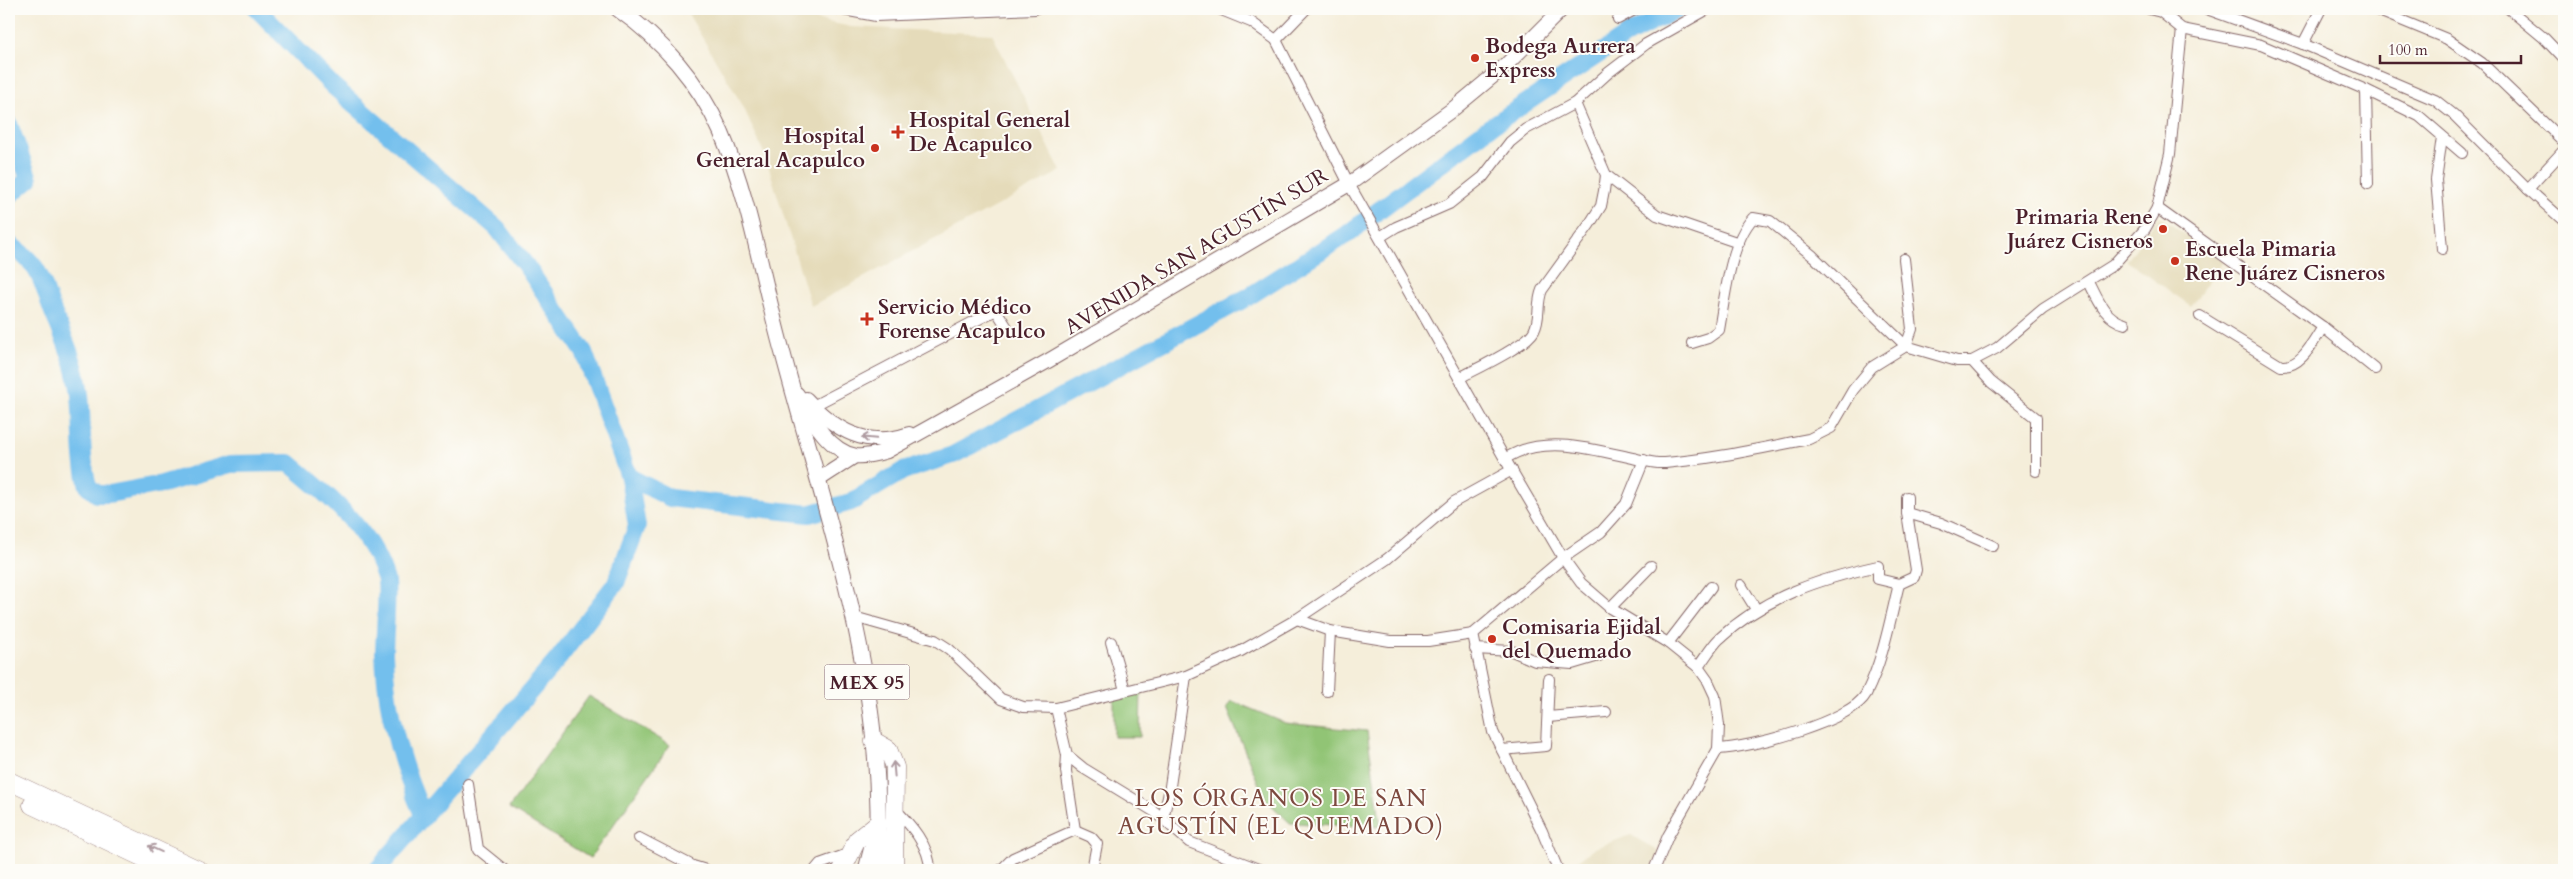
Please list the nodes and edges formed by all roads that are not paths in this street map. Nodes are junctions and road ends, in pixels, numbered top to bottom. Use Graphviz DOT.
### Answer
graph roads {
  1 [pos="618,9"];
  2 [pos="843,9"];
  3 [pos="1035,9"];
  4 [pos="1219,9"];
  5 [pos="1306,9"];
  6 [pos="1562,9"];
  7 [pos="1636,9"];
  8 [pos="1708,9"];
  9 [pos="2149,9"];
  10 [pos="2207,9"];
  11 [pos="2320,9"];
  12 [pos="2374,9"];
  13 [pos="2509,9"];
  14 [pos="1618,19"];
  15 [pos="2182,30"];
  16 [pos="1276,40"];
  17 [pos="2303,44"];
  18 [pos="2564,59"];
  19 [pos="2366,90"];
  20 [pos="1575,103"];
  21 [pos="2442,137"];
  22 [pos="2564,142"];
  23 [pos="2564,150"];
  24 [pos="2462,153"];
  25 [pos="1606,175"];
  26 [pos="1348,184"];
  27 [pos="2368,184"];
  28 [pos="2528,189"];
  29 [pos="2157,208"];
  30 [pos="2564,220"];
  31 [pos="1378,234"];
  32 [pos="1738,243"];
  33 [pos="2442,249"];
  34 [pos="1904,259"];
  35 [pos="2089,282"];
  36 [pos="2200,316"];
  37 [pos="2125,324"];
  38 [pos="2323,327"];
  39 [pos="1008,329"];
  40 [pos="1692,343"];
  41 [pos="1906,346"];
  42 [pos="1972,361"];
  43 [pos="2375,369"];
  44 [pos="1459,378"];
  45 [pos="790,383"];
  46 [pos="812,406"];
  47 [pos="933,425"];
  48 [pos="855,456"];
  49 [pos="1505,459"];
  50 [pos="1644,460"];
  51 [pos="1512,470"];
  52 [pos="2036,471"];
  53 [pos="820,486"];
  54 [pos="1907,497"];
  55 [pos="1907,513"];
  56 [pos="1993,546"];
  57 [pos="1563,558"];
  58 [pos="1652,566"];
  59 [pos="1899,584"];
  60 [pos="1741,585"];
  61 [pos="1711,587"];
  62 [pos="1610,608"];
  63 [pos="1756,609"];
  64 [pos="854,617"];
  65 [pos="1297,620"];
  66 [pos="1330,631"];
  67 [pos="1473,634"];
  68 [pos="1111,642"];
  69 [pos="1668,643"];
  70 [pos="1476,649"];
  71 [pos="1599,656"];
  72 [pos="1698,667"];
  73 [pos="1186,676"];
  74 [pos="1549,680"];
  75 [pos="1125,690"];
  76 [pos="1327,691"];
  77 [pos="1056,708"];
  78 [pos="1606,712"];
  79 [pos="1548,717"];
  80 [pos="874,741"];
  81 [pos="1502,750"];
  82 [pos="1718,750"];
  83 [pos="1067,755"];
  84 [pos="9,781"];
  85 [pos="468,784"];
  86 [pos="9,794"];
  87 [pos="894,808"];
  88 [pos="1163,818"];
  89 [pos="878,828"];
  90 [pos="1075,830"];
  91 [pos="639,838"];
  92 [pos="845,862"];
  93 [pos="169,870"];
  94 [pos="199,870"];
  95 [pos="504,870"];
  96 [pos="706,870"];
  97 [pos="815,870"];
  98 [pos="866,870"];
  99 [pos="878,870"];
  100 [pos="894,870"];
  101 [pos="930,870"];
  102 [pos="1000,870"];
  103 [pos="1092,870"];
  104 [pos="1261,870"];
  105 [pos="1558,870"];
  106 [pos="1654,870"];
  1 -- 45 [label="main road, MEX 95"];
  2 -- 3 [label="street"];
  4 -- 16 [label="street"];
  5 -- 16 [label="street"];
  6 -- 26 [label="main road, AVENIDA SAN AGUSTÍN SUR"];
  7 -- 14 [label="street"];
  8 -- 20 [label="street"];
  9 -- 15 [label="street"];
  10 -- 17 [label="street"];
  11 -- 17 [label="street"];
  12 -- 22 [label="street"];
  13 -- 18 [label="street"];
  15 -- 19 [label="street"];
  15 -- 29 [label="street"];
  16 -- 26 [label="street"];
  17 -- 28 [label="street"];
  19 -- 21 [label="street"];
  19 -- 27 [label="street"];
  20 -- 25 [label="street"];
  20 -- 31 [label="street"];
  21 -- 24 [label="street"];
  21 -- 33 [label="street"];
  23 -- 28 [label="street"];
  25 -- 32 [label="street"];
  25 -- 44 [label="street"];
  26 -- 31 [label="street"];
  26 -- 47 [label="main road, AVENIDA SAN AGUSTÍN SUR"];
  28 -- 30 [label="street"];
  29 -- 35 [label="street"];
  29 -- 38 [label="street"];
  31 -- 44 [label="street"];
  32 -- 40 [label="street"];
  32 -- 41 [label="street"];
  34 -- 41 [label="street"];
  35 -- 37 [label="street"];
  35 -- 42 [label="street"];
  36 -- 38 [label="street"];
  38 -- 43 [label="street"];
  39 -- 46 [label="street"];
  41 -- 42 [label="street"];
  41 -- 50 [label="street"];
  42 -- 52 [label="street"];
  44 -- 49 [label="street"];
  45 -- 46 [label="main road, AVENIDA SAN AGUSTÍN SUR"];
  45 -- 48 [label="main road"];
  45 -- 53 [label="main road, MEX 95"];
  47 -- 46 [label="main road, AVENIDA SAN AGUSTÍN SUR, one-way"];
  47 -- 48 [label="main road, AVENIDA SAN AGUSTÍN SUR"];
  48 -- 53 [label="main road"];
  49 -- 50 [label="street"];
  49 -- 51 [label="street"];
  50 -- 57 [label="street"];
  51 -- 57 [label="street"];
  51 -- 65 [label="street"];
  53 -- 64 [label="main road, MEX 95"];
  54 -- 55 [label="street"];
  55 -- 56 [label="street"];
  55 -- 59 [label="street"];
  57 -- 62 [label="street"];
  57 -- 67 [label="street"];
  58 -- 62 [label="street"];
  59 -- 63 [label="street"];
  59 -- 82 [label="street"];
  60 -- 63 [label="street"];
  61 -- 69 [label="street"];
  62 -- 69 [label="street"];
  63 -- 72 [label="street"];
  64 -- 77 [label="street"];
  64 -- 80 [label="main road, MEX 95"];
  65 -- 66 [label="street"];
  65 -- 73 [label="street"];
  66 -- 67 [label="street"];
  66 -- 76 [label="street"];
  67 -- 70 [label="street"];
  68 -- 75 [label="street"];
  69 -- 72 [label="street"];
  70 -- 71 [label="street"];
  70 -- 81 [label="street"];
  72 -- 82 [label="street"];
  73 -- 75 [label="street"];
  73 -- 88 [label="street"];
  74 -- 79 [label="street"];
  75 -- 77 [label="street"];
  77 -- 83 [label="street"];
  78 -- 79 [label="street"];
  79 -- 81 [label="street"];
  87 -- 80 [label="highway, one-way"];
  80 -- 89 [label="main road, MEX 95"];
  81 -- 105 [label="street"];
  82 -- 106 [label="street"];
  83 -- 88 [label="street"];
  83 -- 90 [label="street"];
  94 -- 84 [label="highway, one-way"];
  85 -- 95 [label="street"];
  86 -- 93 [label="highway"];
  87 -- 100 [label="highway"];
  87 -- 101 [label="street"];
  88 -- 104 [label="street"];
  89 -- 92 [label="highway"];
  89 -- 98 [label="main road, MEX 95"];
  89 -- 99 [label="main road, MEX 95"];
  90 -- 102 [label="street"];
  90 -- 103 [label="street"];
  91 -- 96 [label="street"];
  92 -- 97 [label="street"];
}
